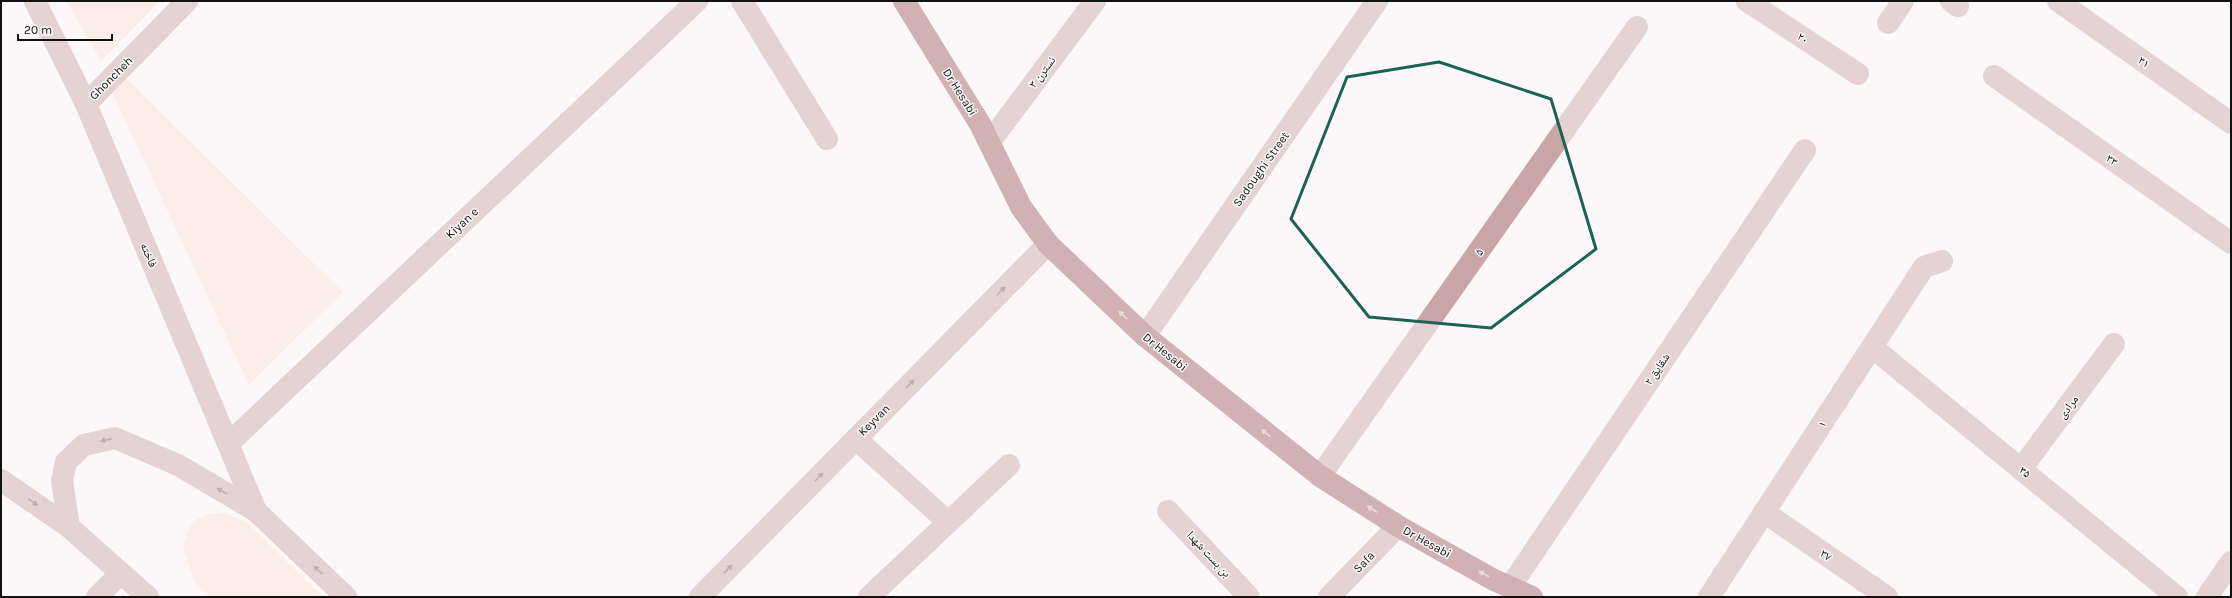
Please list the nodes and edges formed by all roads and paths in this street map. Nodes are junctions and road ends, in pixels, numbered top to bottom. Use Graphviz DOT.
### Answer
graph roads {
  1 [pos="35,1"];
  2 [pos="187,1"];
  3 [pos="697,1"];
  4 [pos="742,1"];
  5 [pos="904,1"];
  6 [pos="1095,1"];
  7 [pos="1377,1"];
  8 [pos="1747,1"];
  9 [pos="1902,1"];
  10 [pos="2058,1"];
  11 [pos="1888,23"];
  12 [pos="1637,27"];
  13 [pos="1858,74"];
  14 [pos="1994,76"];
  15 [pos="86,104"];
  16 [pos="2231,123"];
  17 [pos="827,139"];
  18 [pos="989,143"];
  19 [pos="1805,150"];
  20 [pos="2231,243"];
  21 [pos="1048,244"];
  22 [pos="1942,260"];
  23 [pos="1145,336"];
  24 [pos="2114,344"];
  25 [pos="1872,347"];
  26 [pos="856,439"];
  27 [pos="228,444"];
  28 [pos="1009,465"];
  29 [pos="2021,469"];
  30 [pos="1320,476"];
  31 [pos="1,480"];
  32 [pos="256,511"];
  33 [pos="1168,511"];
  34 [pos="1764,512"];
  35 [pos="948,522"];
  36 [pos="1398,526"];
  37 [pos="69,527"];
  38 [pos="2231,562"];
  39 [pos="121,573"];
  40 [pos="1510,587"];
  41 [pos="97,597"];
  42 [pos="148,597"];
  43 [pos="346,597"];
  44 [pos="700,597"];
  45 [pos="869,597"];
  46 [pos="1249,597"];
  47 [pos="1329,597"];
  48 [pos="1532,597"];
  49 [pos="1709,597"];
  50 [pos="1887,597"];
  51 [pos="2177,597"];
  52 [pos="2206,597"];
  1 -- 15 [label="street, فاخته"];
  2 -- 15 [label="street, Ghoncheh"];
  3 -- 27 [label="street, Kiyan e"];
  4 -- 17 [label="street"];
  5 -- 18 [label="main road, Dr Hesabi"];
  6 -- 18 [label="street, نسترن ۳"];
  7 -- 23 [label="street, Sadoughi Street"];
  8 -- 13 [label="street, ۲۰"];
  9 -- 11 [label="street"];
  10 -- 16 [label="street, ۳۱"];
  12 -- 30 [label="street, ۵"];
  14 -- 20 [label="street, ۳۳"];
  15 -- 27 [label="street, فاخته"];
  18 -- 21 [label="main road, Dr Hesabi"];
  19 -- 40 [label="street, شقایق ۲"];
  23 -- 21 [label="main road, Dr Hesabi, one-way"];
  26 -- 21 [label="street, Keyvan, one-way"];
  22 -- 25 [label="street, ۱"];
  30 -- 23 [label="main road, Dr Hesabi, one-way"];
  24 -- 29 [label="street, مرادی"];
  25 -- 29 [label="street, ۳۵"];
  25 -- 34 [label="street, ۱"];
  26 -- 35 [label="street"];
  44 -- 26 [label="street, Keyvan, one-way"];
  27 -- 32 [label="street, فاخته"];
  28 -- 35 [label="street"];
  29 -- 51 [label="street, ۳۵"];
  36 -- 30 [label="main road, Dr Hesabi, one-way"];
  31 -- 37 [label="street, one-way"];
  32 -- 37 [label="street, one-way"];
  43 -- 32 [label="street, one-way"];
  33 -- 46 [label="street, بن بست شهدا"];
  34 -- 49 [label="street, ۱"];
  34 -- 50 [label="street, ۳۷"];
  35 -- 45 [label="street"];
  40 -- 36 [label="main road, Dr Hesabi, one-way"];
  36 -- 47 [label="street, Safa"];
  37 -- 39 [label="street"];
  38 -- 52 [label="street"];
  39 -- 41 [label="street"];
  39 -- 42 [label="street"];
  40 -- 48 [label="main road, Dr Hesabi"];
}
